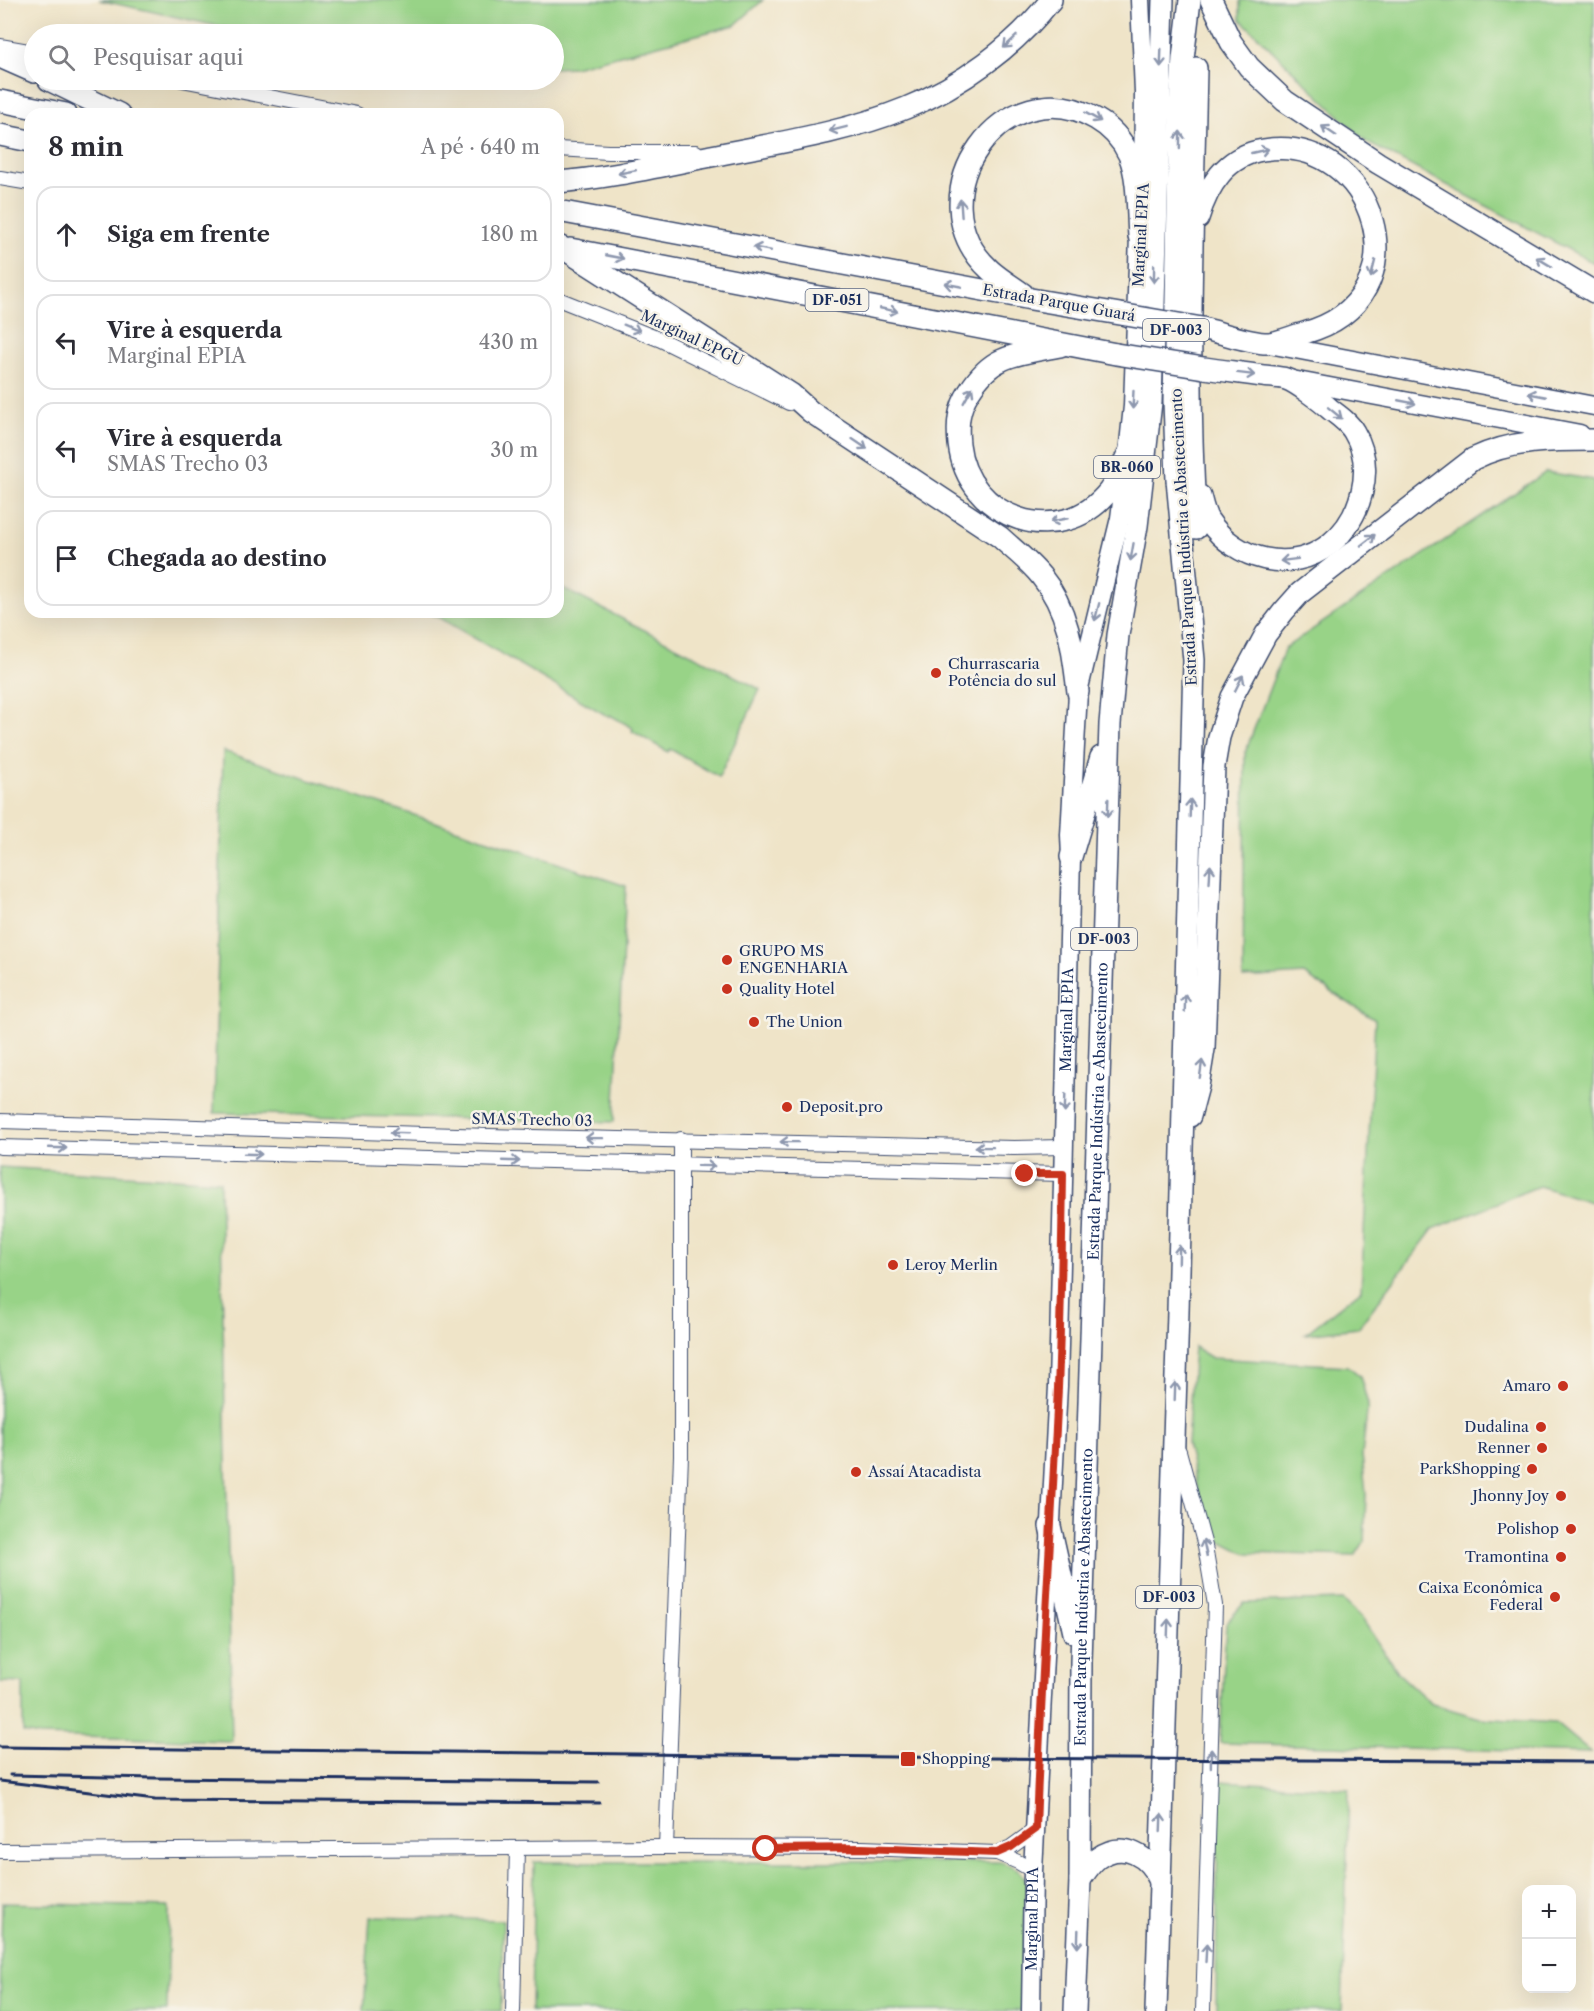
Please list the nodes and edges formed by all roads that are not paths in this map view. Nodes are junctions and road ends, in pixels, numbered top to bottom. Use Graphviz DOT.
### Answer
graph roads {
  1 [pos="1051,0"];
  2 [pos="1140,0"];
  3 [pos="1163,0"];
  4 [pos="1191,0"];
  5 [pos="1211,0"];
  6 [pos="0,46"];
  7 [pos="24,50"];
  8 [pos="0,57"];
  9 [pos="24,68"];
  10 [pos="70,90"];
  11 [pos="233,90"];
  12 [pos="0,101"];
  13 [pos="36,108"];
  14 [pos="107,108"];
  15 [pos="326,108"];
  16 [pos="0,135"];
  17 [pos="24,140"];
  18 [pos="564,149"];
  19 [pos="731,152"];
  20 [pos="0,178"];
  21 [pos="564,181"];
  22 [pos="24,182"];
  23 [pos="564,212"];
  24 [pos="1139,236"];
  25 [pos="1192,242"];
  26 [pos="564,248"];
  27 [pos="564,250"];
  28 [pos="1594,292"];
  29 [pos="1031,299"];
  30 [pos="564,301"];
  31 [pos="1266,343"];
  32 [pos="1069,344"];
  33 [pos="1287,379"];
  34 [pos="1594,406"];
  35 [pos="811,412"];
  36 [pos="1594,438"];
  37 [pos="1127,459"];
  38 [pos="1192,472"];
  39 [pos="1139,514"];
  40 [pos="1194,660"];
  41 [pos="1078,692"];
  42 [pos="1110,724"];
  43 [pos="1071,856"];
  44 [pos="0,1121"];
  45 [pos="483,1136"];
  46 [pos="681,1139"];
  47 [pos="1181,1145"];
  48 [pos="0,1147"];
  49 [pos="1064,1147"];
  50 [pos="1014,1148"];
  51 [pos="482,1160"];
  52 [pos="680,1166"];
  53 [pos="1015,1174"];
  54 [pos="1063,1174"];
  55 [pos="1174,1433"];
  56 [pos="1050,1526"];
  57 [pos="1081,1662"];
  58 [pos="1036,1829"];
  59 [pos="666,1847"];
  60 [pos="517,1849"];
  61 [pos="0,1851"];
  62 [pos="997,1853"];
  63 [pos="1033,1871"];
  64 [pos="1080,1880"];
  65 [pos="1160,1881"];
  66 [pos="513,2011"];
  67 [pos="1031,2011"];
  68 [pos="1075,2011"];
  69 [pos="1156,2011"];
  70 [pos="1203,2011"];
  1 -- 19 [label="highway, one-way"];
  2 -- 24 [label="main road, Marginal EPIA / BR-060"];
  3 -- 39 [label="highway, Estrada Parque Indústria e Abastecimento / DF-003, one-way"];
  4 -- 25 [label="highway"];
  40 -- 4 [label="highway, Estrada Parque Indústria e Abastecimento / DF-003, one-way"];
  28 -- 5 [label="highway, one-way"];
  6 -- 7 [label="street"];
  8 -- 9 [label="highway"];
  10 -- 14 [label="highway"];
  11 -- 15 [label="street"];
  12 -- 13 [label="highway"];
  16 -- 17 [label="highway"];
  18 -- 19 [label="street"];
  19 -- 21 [label="highway, one-way"];
  20 -- 22 [label="street"];
  29 -- 23 [label="highway, Estrada Parque Guará / DF-051, one-way"];
  29 -- 24 [label="highway, one-way"];
  24 -- 37 [label="main road, Marginal EPIA / BR-060, one-way"];
  25 -- 31 [label="highway, one-way"];
  25 -- 38 [label="highway"];
  26 -- 32 [label="highway, DF-051, one-way"];
  27 -- 35 [label="highway"];
  29 -- 31 [label="highway, Estrada Parque Guará / DF-051, bridge"];
  30 -- 35 [label="street, Marginal EPGU, one-way"];
  34 -- 31 [label="main road, Estrada Parque Guará / DF-051, one-way"];
  32 -- 33 [label="highway, DF-051, one-way, bridge"];
  37 -- 32 [label="highway, one-way"];
  33 -- 36 [label="main road, DF-051, one-way"];
  33 -- 38 [label="highway, one-way"];
  35 -- 41 [label="highway, one-way"];
  47 -- 36 [label="highway, one-way"];
  37 -- 39 [label="highway"];
  37 -- 41 [label="main road, Marginal EPIA / BR-060, one-way"];
  38 -- 40 [label="highway"];
  39 -- 42 [label="highway, Estrada Parque Indústria e Abastecimento / DF-003, one-way"];
  47 -- 40 [label="highway, Estrada Parque Indústria e Abastecimento / DF-003, one-way"];
  41 -- 43 [label="main road, Marginal EPIA / BR-060"];
  42 -- 43 [label="highway"];
  42 -- 57 [label="highway, Estrada Parque Indústria e Abastecimento / DF-003, one-way"];
  43 -- 49 [label="main road, Marginal EPIA, one-way"];
  45 -- 44 [label="street, SMAS Trecho 03, one-way"];
  46 -- 45 [label="street, SMAS Trecho 03, one-way"];
  45 -- 51 [label="street"];
  50 -- 46 [label="street, SMAS Trecho 03, one-way"];
  46 -- 52 [label="street"];
  55 -- 47 [label="highway, Estrada Parque Indústria e Abastecimento / DF-003, one-way"];
  48 -- 51 [label="street, one-way"];
  49 -- 50 [label="street, SMAS Trecho 03"];
  49 -- 54 [label="main road, Marginal EPIA"];
  50 -- 53 [label="street"];
  51 -- 52 [label="street, one-way"];
  52 -- 53 [label="street, one-way"];
  52 -- 59 [label="street"];
  53 -- 54 [label="street"];
  54 -- 56 [label="main road, Marginal EPIA"];
  65 -- 55 [label="highway, Estrada Parque Indústria e Abastecimento / DF-003, one-way"];
  70 -- 55 [label="street, one-way"];
  56 -- 57 [label="highway"];
  56 -- 58 [label="main road, Marginal EPIA"];
  57 -- 64 [label="highway, Estrada Parque Indústria e Abastecimento / DF-003"];
  58 -- 62 [label="street"];
  58 -- 63 [label="main road, Marginal EPIA"];
  59 -- 60 [label="street"];
  59 -- 62 [label="street"];
  60 -- 61 [label="street"];
  60 -- 66 [label="street"];
  62 -- 63 [label="street"];
  63 -- 67 [label="main road, Marginal EPIA"];
  64 -- 65 [label="highway"];
  64 -- 68 [label="highway, Estrada Parque Indústria e Abastecimento / DF-003, one-way"];
  65 -- 69 [label="highway, Estrada Parque Indústria e Abastecimento / DF-003"];
}
